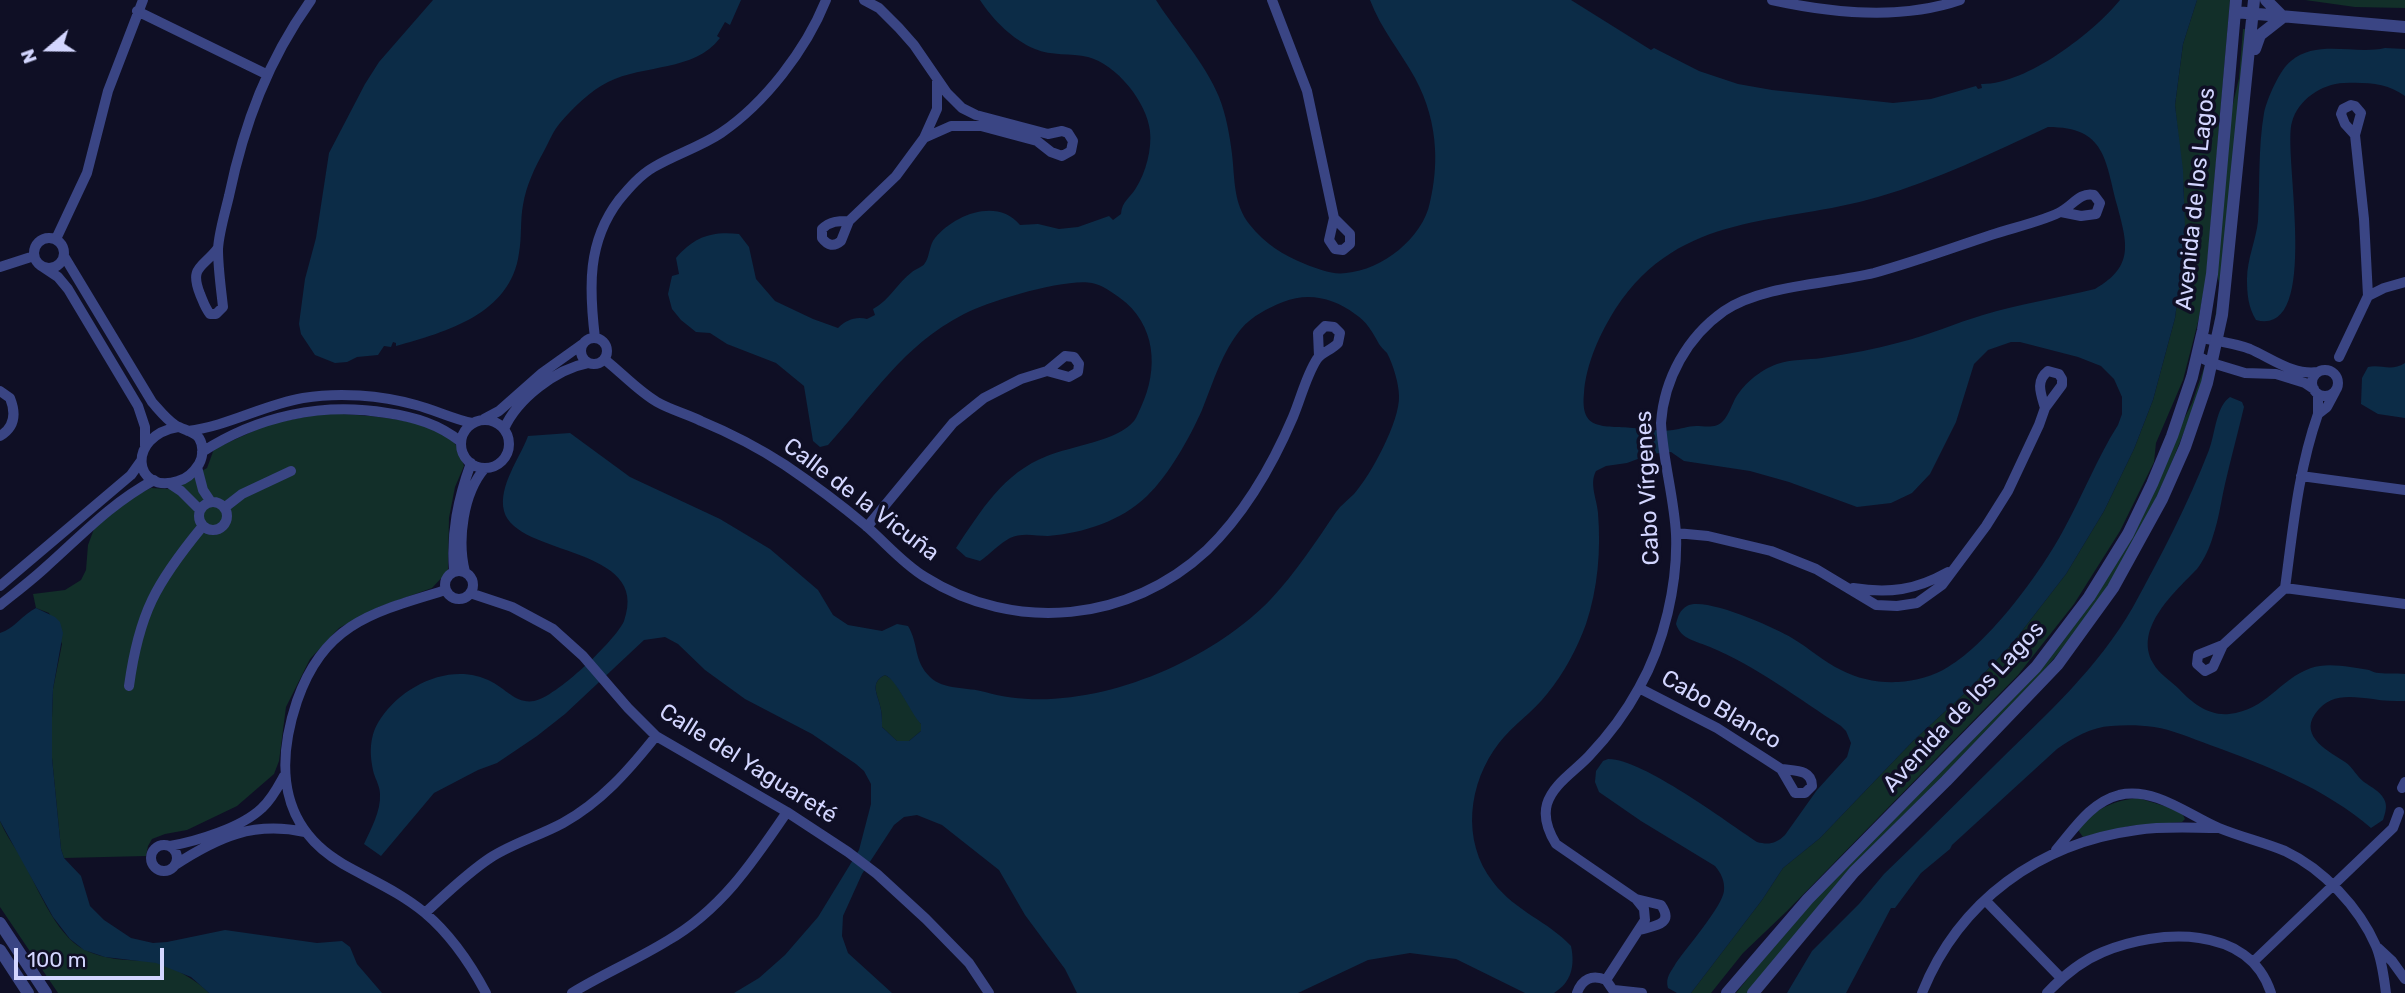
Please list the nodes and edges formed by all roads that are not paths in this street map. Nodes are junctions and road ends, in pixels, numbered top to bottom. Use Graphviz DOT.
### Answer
graph roads {
  1 [pos="143,0"];
  2 [pos="311,0"];
  3 [pos="839,0"];
  4 [pos="866,0"];
  5 [pos="1272,0"];
  6 [pos="1772,0"];
  7 [pos="1960,0"];
  8 [pos="2255,0"];
  9 [pos="2266,0"];
  10 [pos="825,3"];
  11 [pos="2236,6"];
  12 [pos="137,11"];
  13 [pos="2253,14"];
  14 [pos="2283,17"];
  15 [pos="2405,27"];
  16 [pos="266,74"];
  17 [pos="937,77"];
  18 [pos="2246,84"];
  19 [pos="961,108"];
  20 [pos="960,125"];
  21 [pos="1048,134"];
  22 [pos="2355,135"];
  23 [pos="924,138"];
  24 [pos="1046,146"];
  25 [pos="2061,212"];
  26 [pos="1334,218"];
  27 [pos="849,221"];
  28 [pos="56,239"];
  29 [pos="218,248"];
  30 [pos="34,256"];
  31 [pos="64,256"];
  32 [pos="0,267"];
  33 [pos="43,267"];
  34 [pos="2405,282"];
  35 [pos="2368,296"];
  36 [pos="2201,338"];
  37 [pos="590,340"];
  38 [pos="2217,341"];
  39 [pos="1319,356"];
  40 [pos="2197,356"];
  41 [pos="2339,357"];
  42 [pos="604,359"];
  43 [pos="588,363"];
  44 [pos="2212,363"];
  45 [pos="1047,371"];
  46 [pos="2323,371"];
  47 [pos="2337,385"];
  48 [pos="0,391"];
  49 [pos="2316,391"];
  50 [pos="2045,408"];
  51 [pos="2318,414"];
  52 [pos="484,419"];
  53 [pos="472,423"];
  54 [pos="183,429"];
  55 [pos="505,429"];
  56 [pos="0,436"];
  57 [pos="461,442"];
  58 [pos="145,446"];
  59 [pos="202,452"];
  60 [pos="141,461"];
  61 [pos="471,463"];
  62 [pos="197,467"];
  63 [pos="485,468"];
  64 [pos="291,471"];
  65 [pos="2301,476"];
  66 [pos="154,480"];
  67 [pos="169,483"];
  68 [pos="2405,490"];
  69 [pos="211,502"];
  70 [pos="224,508"];
  71 [pos="200,510"];
  72 [pos="202,527"];
  73 [pos="867,527"];
  74 [pos="1676,533"];
  75 [pos="460,572"];
  76 [pos="0,586"];
  77 [pos="2285,588"];
  78 [pos="446,590"];
  79 [pos="470,593"];
  80 [pos="2405,604"];
  81 [pos="0,605"];
  82 [pos="2223,645"];
  83 [pos="129,686"];
  84 [pos="1639,688"];
  85 [pos="656,736"];
  86 [pos="1781,769"];
  87 [pos="284,776"];
  88 [pos="263,807"];
  89 [pos="2402,809"];
  90 [pos="787,812"];
  91 [pos="2405,826"];
  92 [pos="272,827"];
  93 [pos="2219,828"];
  94 [pos="305,832"];
  95 [pos="2389,832"];
  96 [pos="170,846"];
  97 [pos="2056,850"];
  98 [pos="175,865"];
  99 [pos="2333,886"];
  100 [pos="1636,899"];
  101 [pos="1985,900"];
  102 [pos="425,913"];
  103 [pos="0,923"];
  104 [pos="1639,930"];
  105 [pos="2376,946"];
  106 [pos="0,950"];
  107 [pos="2254,961"];
  108 [pos="2061,978"];
  109 [pos="2405,979"];
  110 [pos="1606,980"];
  111 [pos="1614,992"];
  112 [pos="28,993"];
  113 [pos="46,993"];
  114 [pos="485,993"];
  115 [pos="572,993"];
  116 [pos="989,993"];
  117 [pos="1577,993"];
  118 [pos="1642,993"];
  119 [pos="1727,993"];
  120 [pos="1753,993"];
  121 [pos="1922,993"];
  122 [pos="2047,993"];
  123 [pos="2271,993"];
  124 [pos="2386,993"];
  1 -- 12 [label="street"];
  2 -- 16 [label="street"];
  3 -- 10 [label="street"];
  4 -- 17 [label="street"];
  5 -- 26 [label="street"];
  6 -- 7 [label="street"];
  8 -- 13 [label="street, Avenida de los Lagos"];
  9 -- 14 [label="street"];
  10 -- 37 [label="street"];
  11 -- 13 [label="street"];
  11 -- 36 [label="street, Avenida de los Lagos"];
  12 -- 16 [label="street"];
  12 -- 28 [label="street"];
  13 -- 14 [label="street"];
  13 -- 18 [label="street, Avenida de los Lagos"];
  14 -- 15 [label="street"];
  14 -- 18 [label="street"];
  16 -- 29 [label="street"];
  17 -- 19 [label="street"];
  17 -- 23 [label="street"];
  18 -- 38 [label="street, Avenida de los Lagos"];
  19 -- 20 [label="street"];
  19 -- 21 [label="street"];
  20 -- 23 [label="street"];
  20 -- 24 [label="street"];
  21 -- 24 [label="street"];
  21 -- 24 [label="street"];
  22 -- 35 [label="street"];
  23 -- 27 [label="street"];
  25 -- 74 [label="street, Cabo Vírgenes"];
  28 -- 30 [label="street"];
  28 -- 31 [label="street"];
  29 -- 29 [label="street"];
  30 -- 32 [label="street"];
  30 -- 33 [label="street"];
  31 -- 33 [label="street"];
  31 -- 54 [label="street"];
  33 -- 58 [label="street"];
  34 -- 35 [label="street"];
  35 -- 41 [label="street"];
  36 -- 38 [label="street"];
  36 -- 40 [label="street, Avenida de los Lagos"];
  37 -- 42 [label="street"];
  37 -- 43 [label="street"];
  37 -- 52 [label="street"];
  38 -- 44 [label="street, Avenida de los Lagos"];
  38 -- 46 [label="street"];
  39 -- 73 [label="street, Calle de la Vicuña"];
  40 -- 44 [label="street"];
  40 -- 119 [label="street, Avenida de los Lagos"];
  41 -- 46 [label="street"];
  41 -- 47 [label="street"];
  42 -- 43 [label="street"];
  42 -- 73 [label="street, Calle de la Vicuña"];
  43 -- 55 [label="street"];
  44 -- 49 [label="street"];
  44 -- 120 [label="street, Avenida de los Lagos"];
  45 -- 73 [label="street"];
  46 -- 47 [label="street"];
  46 -- 49 [label="street"];
  47 -- 49 [label="street"];
  47 -- 51 [label="street"];
  48 -- 56 [label="street"];
  49 -- 51 [label="street"];
  50 -- 74 [label="street"];
  51 -- 65 [label="street"];
  52 -- 53 [label="street"];
  52 -- 55 [label="street"];
  53 -- 54 [label="street"];
  53 -- 57 [label="street"];
  54 -- 58 [label="street"];
  54 -- 59 [label="street"];
  55 -- 63 [label="street"];
  57 -- 59 [label="street"];
  57 -- 61 [label="street"];
  58 -- 60 [label="street"];
  59 -- 62 [label="street"];
  60 -- 66 [label="street"];
  60 -- 76 [label="street"];
  61 -- 63 [label="street"];
  61 -- 75 [label="street"];
  62 -- 67 [label="street"];
  62 -- 69 [label="street"];
  63 -- 75 [label="street"];
  64 -- 70 [label="street"];
  65 -- 68 [label="street"];
  65 -- 77 [label="street"];
  66 -- 67 [label="street"];
  66 -- 81 [label="street"];
  67 -- 71 [label="street"];
  69 -- 70 [label="street"];
  69 -- 71 [label="street"];
  70 -- 72 [label="street"];
  71 -- 72 [label="street"];
  72 -- 83 [label="street"];
  74 -- 84 [label="street, Cabo Vírgenes"];
  75 -- 78 [label="street"];
  75 -- 79 [label="street"];
  77 -- 80 [label="street"];
  77 -- 82 [label="street"];
  78 -- 79 [label="street"];
  78 -- 87 [label="street"];
  79 -- 85 [label="street, Calle del Yaguareté"];
  84 -- 86 [label="street, Cabo Blanco"];
  84 -- 100 [label="street, Cabo Vírgenes"];
  85 -- 90 [label="street, Calle del Yaguareté"];
  85 -- 102 [label="street"];
  87 -- 88 [label="street"];
  87 -- 94 [label="street"];
  88 -- 92 [label="street"];
  88 -- 96 [label="street"];
  89 -- 91 [label="street"];
  89 -- 95 [label="street"];
  90 -- 115 [label="street"];
  90 -- 116 [label="street, Calle del Yaguareté"];
  91 -- 95 [label="street"];
  92 -- 94 [label="street"];
  92 -- 98 [label="street"];
  93 -- 97 [label="street"];
  93 -- 97 [label="street"];
  93 -- 99 [label="street"];
  94 -- 102 [label="street"];
  95 -- 99 [label="street"];
  96 -- 98 [label="street"];
  96 -- 98 [label="street"];
  97 -- 101 [label="street"];
  99 -- 105 [label="street"];
  99 -- 107 [label="street"];
  100 -- 104 [label="street"];
  100 -- 104 [label="street, Cabo Vírgenes"];
  101 -- 108 [label="street"];
  101 -- 121 [label="street"];
  102 -- 114 [label="street"];
  103 -- 113 [label="street"];
  104 -- 110 [label="street"];
  105 -- 109 [label="street"];
  105 -- 124 [label="street"];
  106 -- 112 [label="street"];
  107 -- 108 [label="street"];
  107 -- 123 [label="street"];
  108 -- 122 [label="street"];
  110 -- 111 [label="street"];
  110 -- 117 [label="street"];
  111 -- 118 [label="street"];
}
